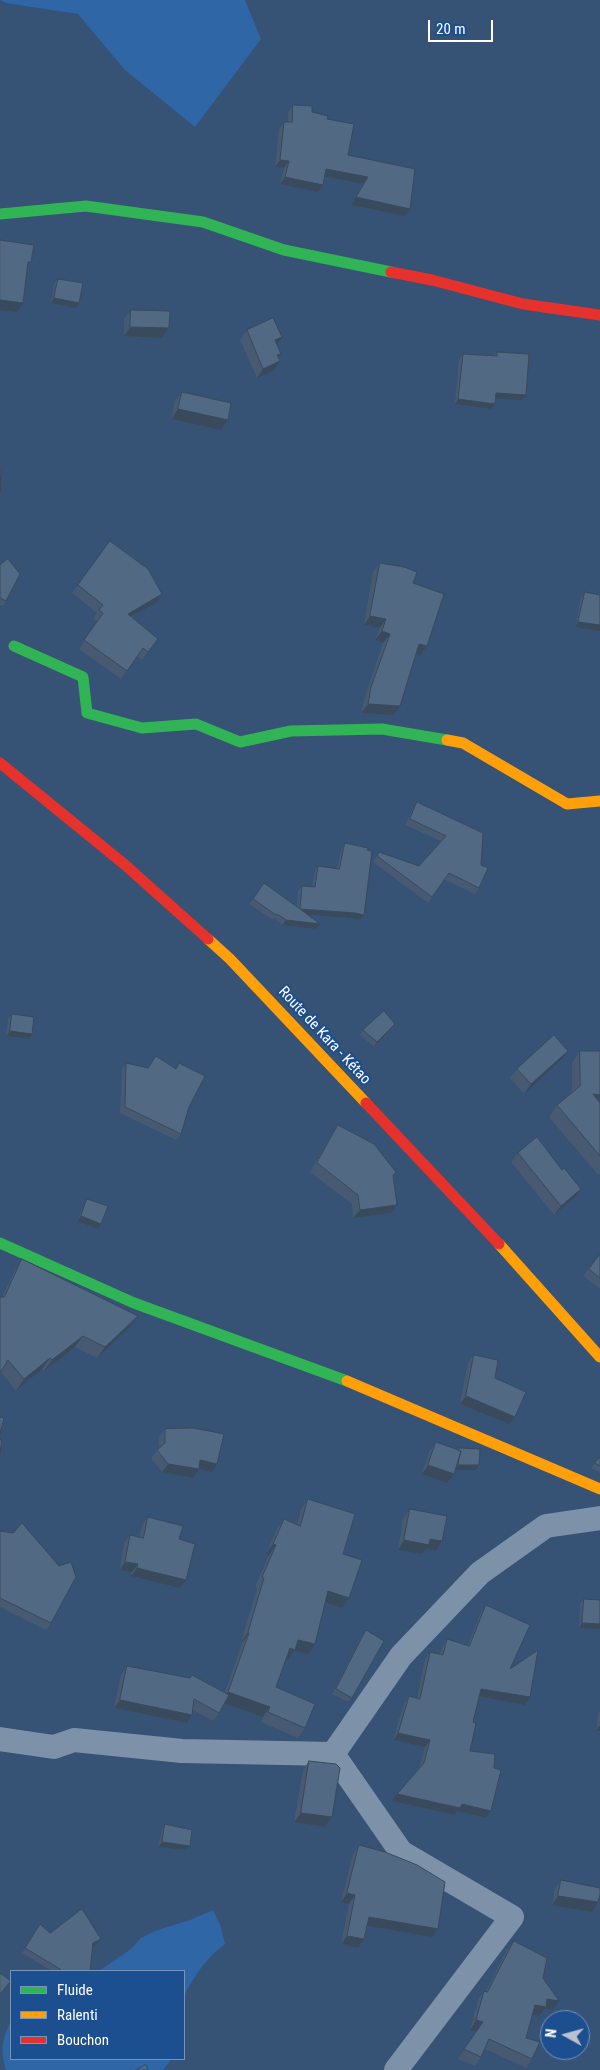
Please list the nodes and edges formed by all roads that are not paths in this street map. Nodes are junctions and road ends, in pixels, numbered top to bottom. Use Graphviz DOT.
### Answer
graph roads {
  1 [pos="0,214"];
  2 [pos="600,315"];
  3 [pos="14,646"];
  4 [pos="0,763"];
  5 [pos="600,801"];
  6 [pos="0,1243"];
  7 [pos="600,1357"];
  8 [pos="600,1489"];
  9 [pos="600,1518"];
  10 [pos="0,1739"];
  11 [pos="333,1754"];
  12 [pos="396,2070"];
  1 -- 2 [label="street"];
  3 -- 5 [label="street"];
  4 -- 7 [label="street, Route de Kara - Kétao"];
  6 -- 8 [label="street"];
  9 -- 11 [label="street"];
  10 -- 11 [label="street"];
  11 -- 12 [label="street"];
}
